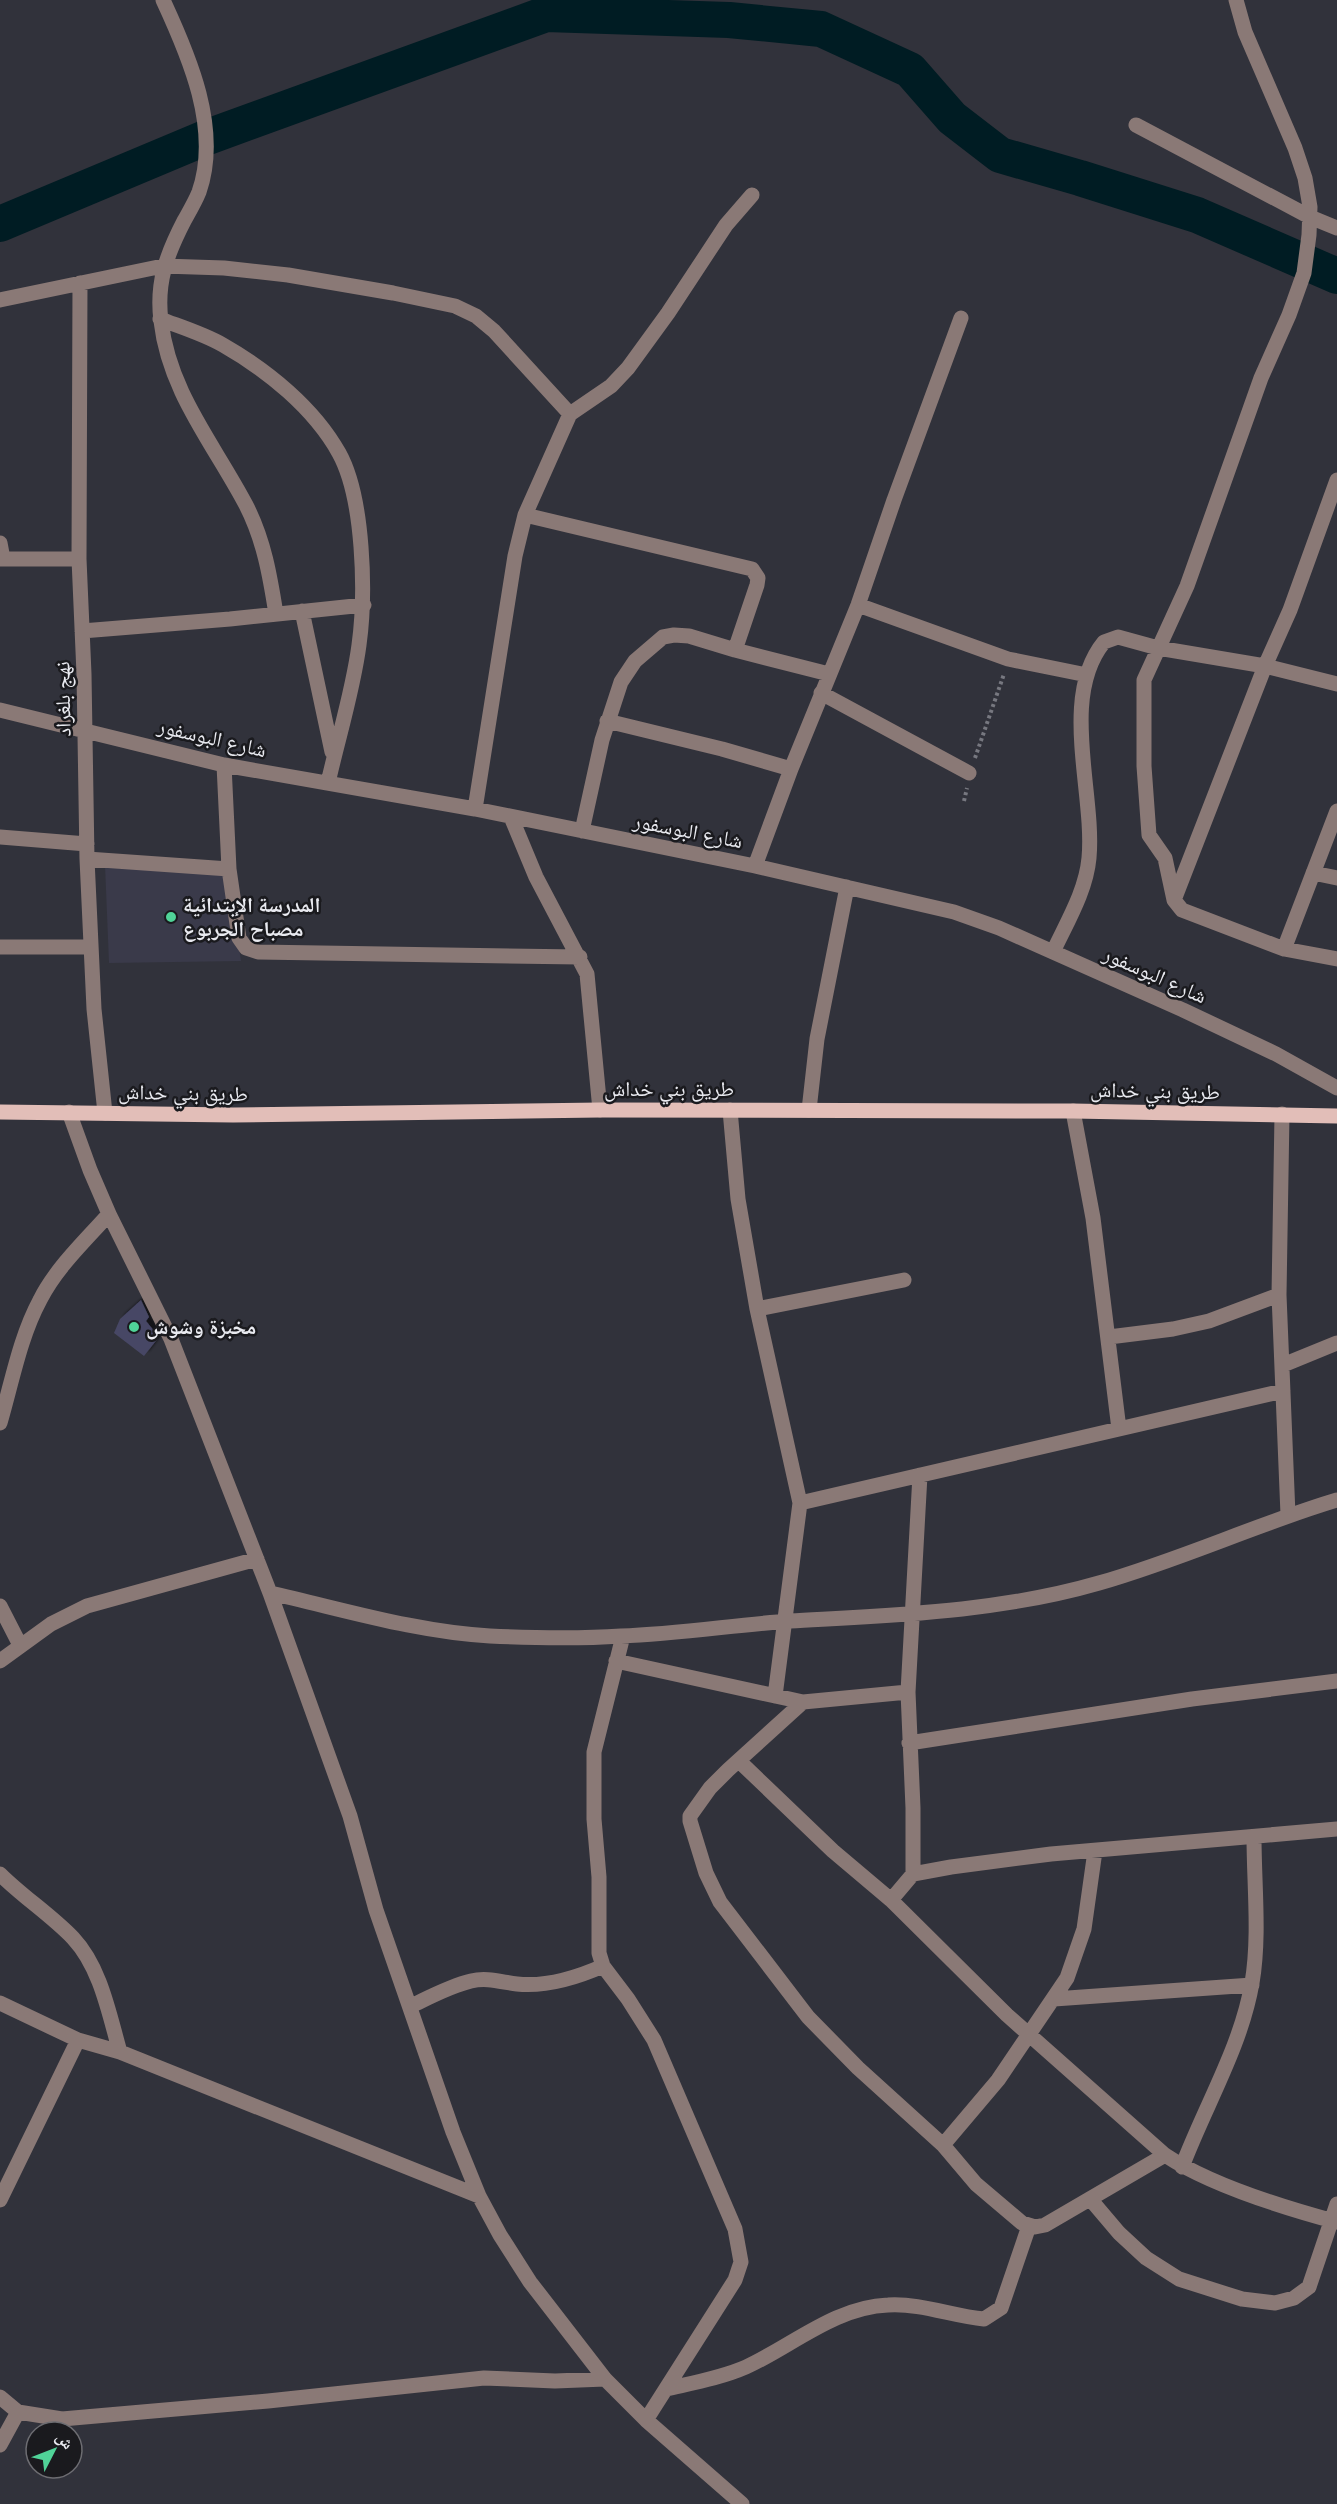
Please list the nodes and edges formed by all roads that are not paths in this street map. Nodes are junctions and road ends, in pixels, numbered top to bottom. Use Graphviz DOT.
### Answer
graph roads {
  1 [pos="163,0"];
  2 [pos="1236,0"];
  3 [pos="1136,125"];
  4 [pos="752,195"];
  5 [pos="1310,217"];
  6 [pos="1337,228"];
  7 [pos="164,266"];
  8 [pos="80,283"];
  9 [pos="0,300"];
  10 [pos="961,318"];
  11 [pos="160,319"];
  12 [pos="570,414"];
  13 [pos="1337,480"];
  14 [pos="525,515"];
  15 [pos="0,543"];
  16 [pos="2,559"];
  17 [pos="79,559"];
  18 [pos="858,604"];
  19 [pos="364,605"];
  20 [pos="302,611"];
  21 [pos="276,615"];
  22 [pos="82,631"];
  23 [pos="1158,648"];
  24 [pos="735,650"];
  25 [pos="1265,666"];
  26 [pos="829,674"];
  27 [pos="1087,675"];
  28 [pos="1337,684"];
  29 [pos="821,693"];
  30 [pos="0,710"];
  31 [pos="607,721"];
  32 [pos="84,729"];
  33 [pos="334,759"];
  34 [pos="224,765"];
  35 [pos="791,769"];
  36 [pos="969,773"];
  37 [pos="328,783"];
  38 [pos="475,809"];
  39 [pos="1337,810"];
  40 [pos="511,817"];
  41 [pos="582,831"];
  42 [pos="0,837"];
  43 [pos="87,851"];
  44 [pos="755,866"];
  45 [pos="229,868"];
  46 [pos="1313,873"];
  47 [pos="1337,878"];
  48 [pos="847,887"];
  49 [pos="1174,900"];
  50 [pos="0,947"];
  51 [pos="91,947"];
  52 [pos="1284,949"];
  53 [pos="1053,952"];
  54 [pos="580,957"];
  55 [pos="1337,959"];
  56 [pos="1337,1088"];
  57 [pos="600,1110"];
  58 [pos="730,1110"];
  59 [pos="809,1110"];
  60 [pos="1073,1111"];
  61 [pos="0,1112"];
  62 [pos="69,1112"];
  63 [pos="105,1113"];
  64 [pos="1282,1114"];
  65 [pos="1337,1116"];
  66 [pos="109,1214"];
  67 [pos="904,1280"];
  68 [pos="1279,1295"];
  69 [pos="756,1309"];
  70 [pos="1109,1337"];
  71 [pos="1337,1342"];
  72 [pos="1283,1365"];
  73 [pos="1283,1391"];
  74 [pos="0,1423"];
  75 [pos="1119,1429"];
  76 [pos="920,1475"];
  77 [pos="1337,1500"];
  78 [pos="800,1503"];
  79 [pos="1288,1515"];
  80 [pos="257,1559"];
  81 [pos="270,1593"];
  82 [pos="0,1606"];
  83 [pos="913,1614"];
  84 [pos="786,1621"];
  85 [pos="622,1636"];
  86 [pos="20,1645"];
  87 [pos="0,1661"];
  88 [pos="616,1661"];
  89 [pos="1337,1681"];
  90 [pos="908,1692"];
  91 [pos="775,1696"];
  92 [pos="803,1701"];
  93 [pos="909,1743"];
  94 [pos="739,1761"];
  95 [pos="1337,1829"];
  96 [pos="1254,1837"];
  97 [pos="1095,1851"];
  98 [pos="0,1874"];
  99 [pos="913,1874"];
  100 [pos="891,1900"];
  101 [pos="603,1966"];
  102 [pos="1252,1985"];
  103 [pos="1054,1999"];
  104 [pos="0,2003"];
  105 [pos="411,2006"];
  106 [pos="1028,2035"];
  107 [pos="78,2040"];
  108 [pos="120,2052"];
  109 [pos="943,2145"];
  110 [pos="1165,2155"];
  111 [pos="1182,2167"];
  112 [pos="479,2196"];
  113 [pos="0,2200"];
  114 [pos="1091,2200"];
  115 [pos="1337,2204"];
  116 [pos="1335,2221"];
  117 [pos="1029,2226"];
  118 [pos="605,2379"];
  119 [pos="666,2389"];
  120 [pos="0,2397"];
  121 [pos="18,2412"];
  122 [pos="646,2420"];
  123 [pos="0,2445"];
  124 [pos="742,2504"];
  1 -- 7 [label="street"];
  2 -- 5 [label="street"];
  3 -- 5 [label="street"];
  4 -- 12 [label="street"];
  5 -- 6 [label="street"];
  5 -- 23 [label="street"];
  7 -- 8 [label="street"];
  7 -- 11 [label="street"];
  7 -- 12 [label="street"];
  8 -- 9 [label="street"];
  8 -- 17 [label="street, نهج بلغراد"];
  10 -- 18 [label="street"];
  11 -- 19 [label="street"];
  11 -- 21 [label="street"];
  12 -- 14 [label="street"];
  13 -- 25 [label="street"];
  14 -- 24 [label="street"];
  14 -- 38 [label="street"];
  15 -- 16 [label="street"];
  16 -- 17 [label="street"];
  17 -- 22 [label="street, نهج بلغراد"];
  18 -- 26 [label="street"];
  18 -- 27 [label="street"];
  19 -- 20 [label="street"];
  19 -- 33 [label="street"];
  20 -- 21 [label="street"];
  20 -- 33 [label="street"];
  21 -- 22 [label="street"];
  22 -- 32 [label="street, نهج بلغراد"];
  23 -- 25 [label="street"];
  23 -- 27 [label="street"];
  23 -- 49 [label="street"];
  24 -- 26 [label="street"];
  24 -- 31 [label="street"];
  25 -- 28 [label="street"];
  25 -- 49 [label="street"];
  26 -- 29 [label="street"];
  27 -- 53 [label="street"];
  29 -- 35 [label="street"];
  29 -- 36 [label="street"];
  30 -- 32 [label="street, شارع البوسفور"];
  31 -- 35 [label="street"];
  31 -- 41 [label="street"];
  32 -- 34 [label="street, شارع البوسفور"];
  32 -- 43 [label="street, نهج بلغراد"];
  33 -- 37 [label="street"];
  34 -- 37 [label="street, شارع البوسفور"];
  34 -- 45 [label="street"];
  35 -- 44 [label="street"];
  37 -- 38 [label="street, شارع البوسفور"];
  38 -- 40 [label="street, شارع البوسفور"];
  39 -- 46 [label="street"];
  40 -- 41 [label="street, شارع البوسفور"];
  40 -- 54 [label="street"];
  41 -- 44 [label="street, شارع البوسفور"];
  42 -- 43 [label="street"];
  43 -- 45 [label="street"];
  43 -- 51 [label="street, نهج بلغراد"];
  44 -- 48 [label="street, شارع البوسفور"];
  45 -- 54 [label="street"];
  46 -- 47 [label="street"];
  46 -- 52 [label="street"];
  48 -- 53 [label="street, شارع البوسفور"];
  48 -- 59 [label="street"];
  49 -- 52 [label="street"];
  50 -- 51 [label="street"];
  51 -- 63 [label="street, نهج بلغراد"];
  52 -- 55 [label="street"];
  53 -- 56 [label="street, شارع البوسفور"];
  54 -- 57 [label="street"];
  57 -- 58 [label="main road, طريق بني خداش"];
  57 -- 63 [label="main road, طريق بني خداش"];
  58 -- 59 [label="main road, طريق بني خداش"];
  58 -- 69 [label="street"];
  59 -- 60 [label="main road, طريق بني خداش"];
  60 -- 64 [label="main road, طريق بني خداش"];
  60 -- 70 [label="street"];
  61 -- 62 [label="main road, طريق بني خداش"];
  62 -- 63 [label="main road, طريق بني خداش"];
  62 -- 66 [label="street"];
  64 -- 65 [label="main road, طريق بني خداش"];
  64 -- 68 [label="street"];
  66 -- 74 [label="street"];
  66 -- 80 [label="street"];
  67 -- 69 [label="street"];
  68 -- 70 [label="street"];
  68 -- 72 [label="street"];
  69 -- 78 [label="street"];
  70 -- 75 [label="street"];
  71 -- 72 [label="street"];
  72 -- 73 [label="street"];
  73 -- 75 [label="street"];
  73 -- 79 [label="street"];
  75 -- 76 [label="street"];
  76 -- 78 [label="street"];
  76 -- 83 [label="street"];
  77 -- 79 [label="street"];
  78 -- 84 [label="street"];
  79 -- 83 [label="street"];
  80 -- 81 [label="street"];
  80 -- 86 [label="street"];
  81 -- 85 [label="street"];
  81 -- 105 [label="street"];
  82 -- 86 [label="street"];
  83 -- 84 [label="street"];
  83 -- 90 [label="street"];
  84 -- 85 [label="street"];
  84 -- 91 [label="street"];
  85 -- 88 [label="street"];
  86 -- 87 [label="street"];
  88 -- 91 [label="street"];
  88 -- 101 [label="street"];
  89 -- 93 [label="street"];
  90 -- 92 [label="street"];
  90 -- 93 [label="street"];
  91 -- 92 [label="street"];
  92 -- 94 [label="street"];
  93 -- 99 [label="street"];
  94 -- 100 [label="street"];
  94 -- 109 [label="street"];
  95 -- 96 [label="street"];
  96 -- 97 [label="street"];
  96 -- 102 [label="street"];
  97 -- 99 [label="street"];
  97 -- 103 [label="street"];
  98 -- 108 [label="street"];
  99 -- 100 [label="street"];
  100 -- 106 [label="street"];
  101 -- 105 [label="street"];
  101 -- 119 [label="street"];
  102 -- 103 [label="street"];
  102 -- 111 [label="street"];
  103 -- 106 [label="street"];
  104 -- 107 [label="street"];
  105 -- 112 [label="street"];
  106 -- 109 [label="street"];
  106 -- 110 [label="street"];
  107 -- 108 [label="street"];
  107 -- 113 [label="street"];
  108 -- 112 [label="street"];
  109 -- 117 [label="street"];
  110 -- 111 [label="street"];
  110 -- 114 [label="street"];
  111 -- 116 [label="street"];
  112 -- 118 [label="street"];
  114 -- 116 [label="street"];
  114 -- 117 [label="street"];
  115 -- 116 [label="street"];
  117 -- 119 [label="street"];
  118 -- 121 [label="street"];
  118 -- 122 [label="street"];
  119 -- 122 [label="street"];
  120 -- 121 [label="street"];
  121 -- 123 [label="street"];
  122 -- 124 [label="street"];
}
